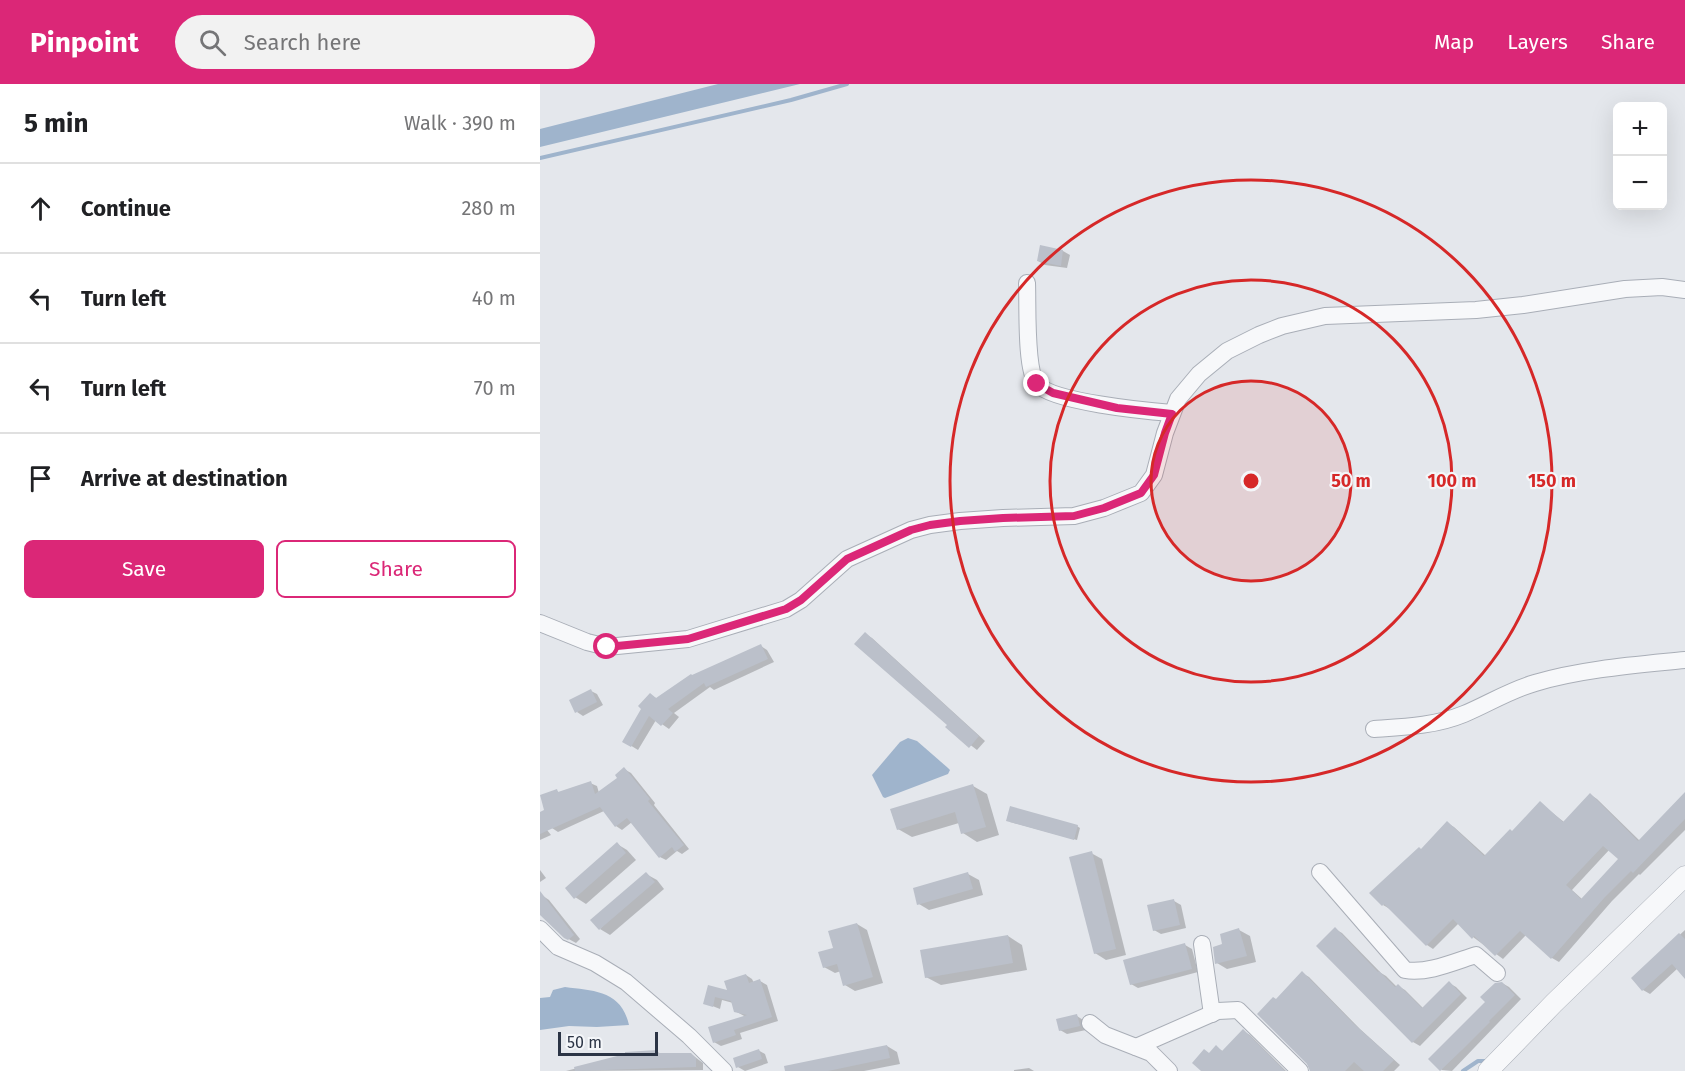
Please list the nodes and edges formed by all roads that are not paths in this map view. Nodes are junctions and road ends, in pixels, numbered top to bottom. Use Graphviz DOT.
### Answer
graph roads {
  1 [pos="1027,283"];
  2 [pos="1685,290"];
  3 [pos="1172,414"];
  4 [pos="540,623"];
  5 [pos="1685,660"];
  6 [pos="1374,729"];
  7 [pos="1320,872"];
  8 [pos="1685,876"];
  9 [pos="540,928"];
  10 [pos="1202,944"];
  11 [pos="1497,973"];
  12 [pos="1212,1014"];
  13 [pos="1090,1023"];
  14 [pos="1136,1047"];
  15 [pos="724,1071"];
  16 [pos="1169,1071"];
  17 [pos="1300,1071"];
  18 [pos="1488,1071"];
  1 -- 3 [label="street"];
  2 -- 3 [label="street"];
  3 -- 4 [label="street"];
  5 -- 6 [label="street"];
  7 -- 11 [label="street"];
  8 -- 18 [label="street"];
  9 -- 15 [label="street"];
  10 -- 12 [label="street"];
  12 -- 14 [label="street"];
  12 -- 17 [label="street"];
  13 -- 14 [label="street"];
  14 -- 16 [label="street"];
}
